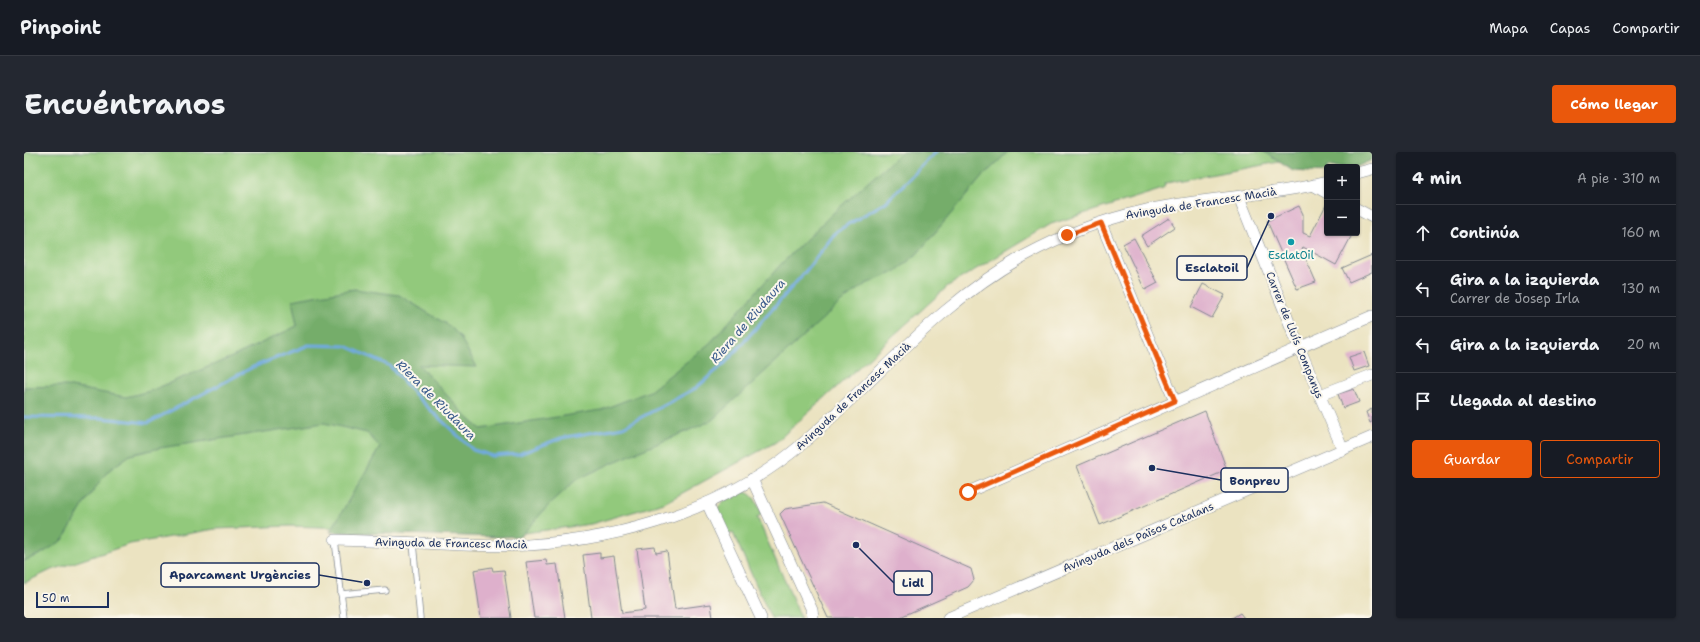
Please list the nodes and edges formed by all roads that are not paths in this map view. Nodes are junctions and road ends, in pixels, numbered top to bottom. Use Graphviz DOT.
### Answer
graph roads {
  1 [pos="1372,169"];
  2 [pos="1360,172"];
  3 [pos="1324,183"];
  4 [pos="1314,185"];
  5 [pos="1324,190"];
  6 [pos="1239,197"];
  7 [pos="1360,211"];
  8 [pos="1372,217"];
  9 [pos="1101,223"];
  10 [pos="1372,316"];
  11 [pos="1299,347"];
  12 [pos="1372,375"];
  13 [pos="1320,395"];
  14 [pos="1175,401"];
  15 [pos="1372,437"];
  16 [pos="1343,450"];
  17 [pos="752,479"];
  18 [pos="968,492"];
  19 [pos="707,503"];
  20 [pos="335,540"];
  21 [pos="413,542"];
  22 [pos="386,590"];
  23 [pos="341,594"];
  24 [pos="344,618"];
  25 [pos="420,618"];
  26 [pos="761,618"];
  27 [pos="813,618"];
  28 [pos="948,618"];
  1 -- 2 [label="street"];
  3 -- 4 [label="street, Avinguda de Francesc Macià"];
  4 -- 5 [label="street"];
  4 -- 6 [label="street, Avinguda de Francesc Macià"];
  6 -- 9 [label="street, Avinguda de Francesc Macià"];
  6 -- 11 [label="street, Carrer de Lluís Companys"];
  7 -- 8 [label="street"];
  9 -- 14 [label="street"];
  9 -- 17 [label="street, Avinguda de Francesc Macià"];
  10 -- 11 [label="street"];
  11 -- 13 [label="street, Carrer de Lluís Companys"];
  11 -- 14 [label="street"];
  12 -- 13 [label="street"];
  13 -- 16 [label="street, Carrer de Lluís Companys"];
  14 -- 18 [label="street"];
  15 -- 16 [label="street, Avinguda dels Països Catalans"];
  16 -- 28 [label="street, Avinguda dels Països Catalans"];
  17 -- 19 [label="street, Avinguda de Francesc Macià"];
  17 -- 27 [label="street"];
  19 -- 21 [label="street, Avinguda de Francesc Macià"];
  19 -- 26 [label="street"];
  20 -- 21 [label="street, Avinguda de Francesc Macià"];
  20 -- 23 [label="lane"];
  21 -- 25 [label="lane"];
  22 -- 23 [label="lane"];
  23 -- 24 [label="lane"];
}
